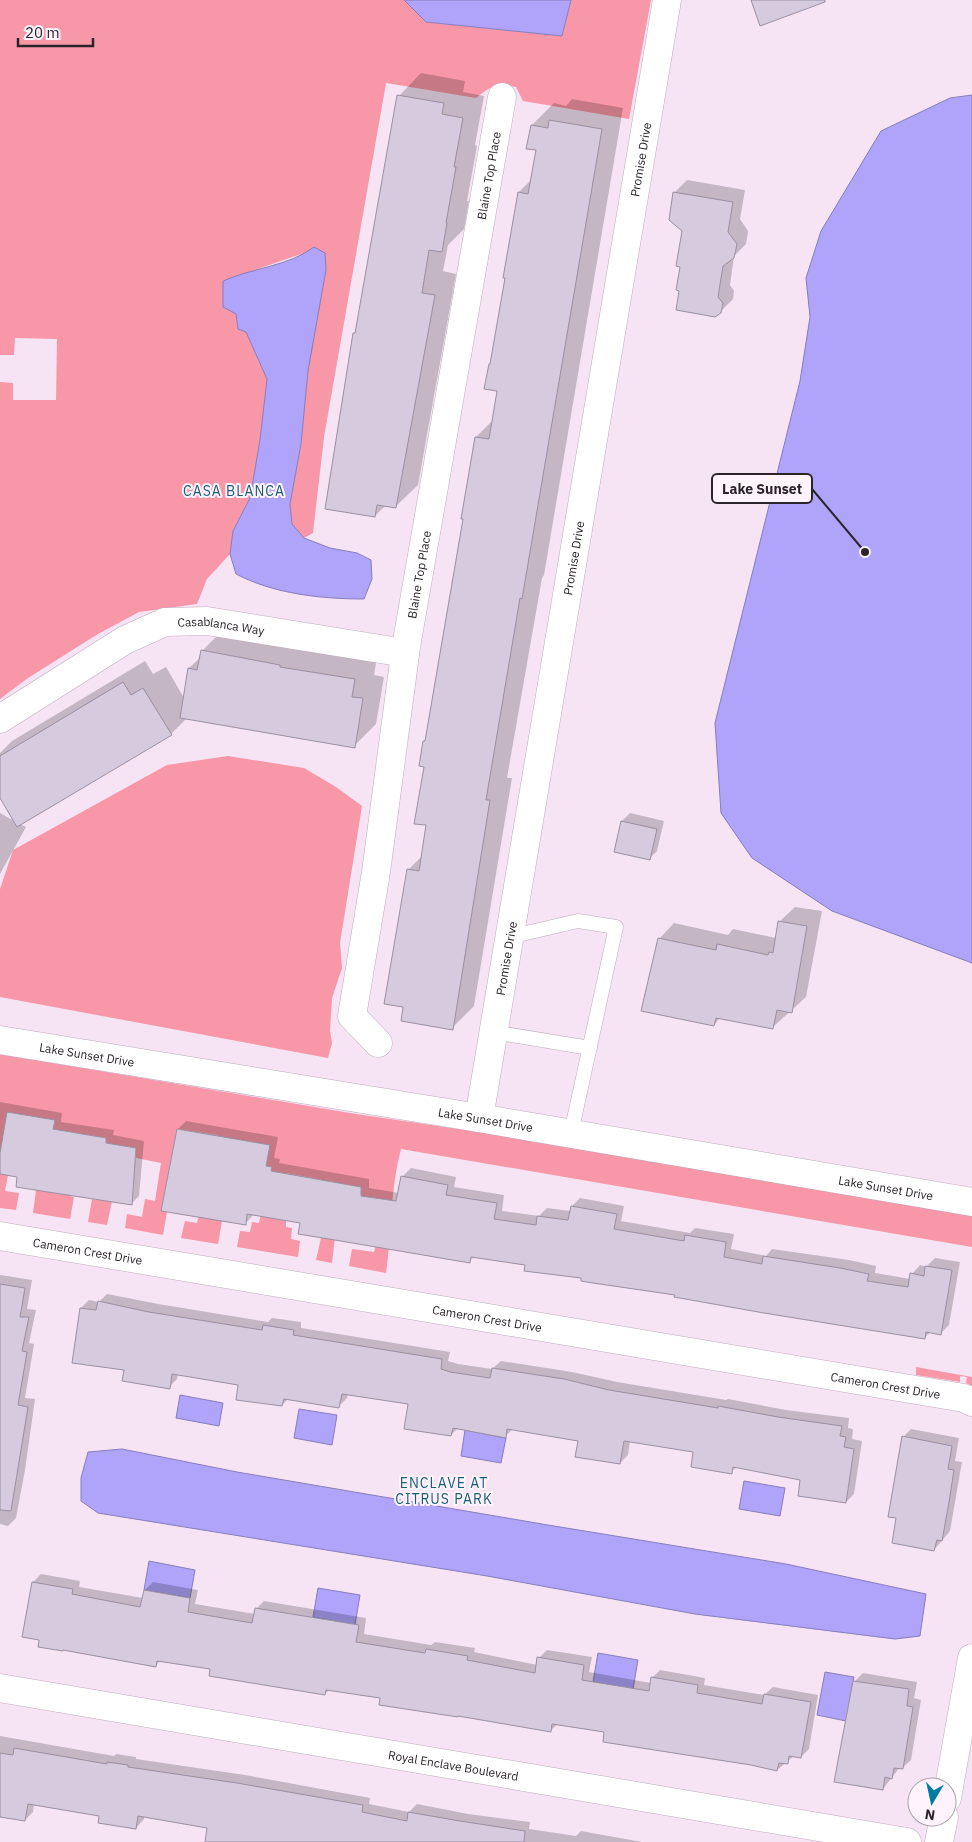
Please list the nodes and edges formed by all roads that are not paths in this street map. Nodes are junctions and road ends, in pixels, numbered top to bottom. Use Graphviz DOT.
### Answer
graph roads {
  1 [pos="667,0"];
  2 [pos="502,97"];
  3 [pos="405,653"];
  4 [pos="0,719"];
  5 [pos="510,937"];
  6 [pos="493,1032"];
  7 [pos="0,1040"];
  8 [pos="378,1043"];
  9 [pos="590,1048"];
  10 [pos="479,1118"];
  11 [pos="571,1134"];
  12 [pos="972,1202"];
  13 [pos="0,1236"];
  14 [pos="972,1402"];
  15 [pos="972,1658"];
  16 [pos="0,1688"];
  17 [pos="951,1777"];
  18 [pos="942,1827"];
  19 [pos="907,1842"];
  20 [pos="939,1842"];
  1 -- 5 [label="street, Promise Drive"];
  2 -- 3 [label="street, Blaine Top Place"];
  3 -- 4 [label="street, Casablanca Way"];
  3 -- 8 [label="street, Blaine Top Place"];
  5 -- 6 [label="street, Promise Drive"];
  5 -- 9 [label="lane"];
  6 -- 9 [label="lane"];
  6 -- 10 [label="street, Promise Drive"];
  7 -- 10 [label="street, Lake Sunset Drive"];
  9 -- 11 [label="lane"];
  10 -- 11 [label="street, Lake Sunset Drive"];
  11 -- 12 [label="street, Lake Sunset Drive"];
  13 -- 14 [label="street, Cameron Crest Drive"];
  15 -- 17 [label="street"];
  16 -- 19 [label="street, Royal Enclave Boulevard"];
  18 -- 20 [label="street"];
}
